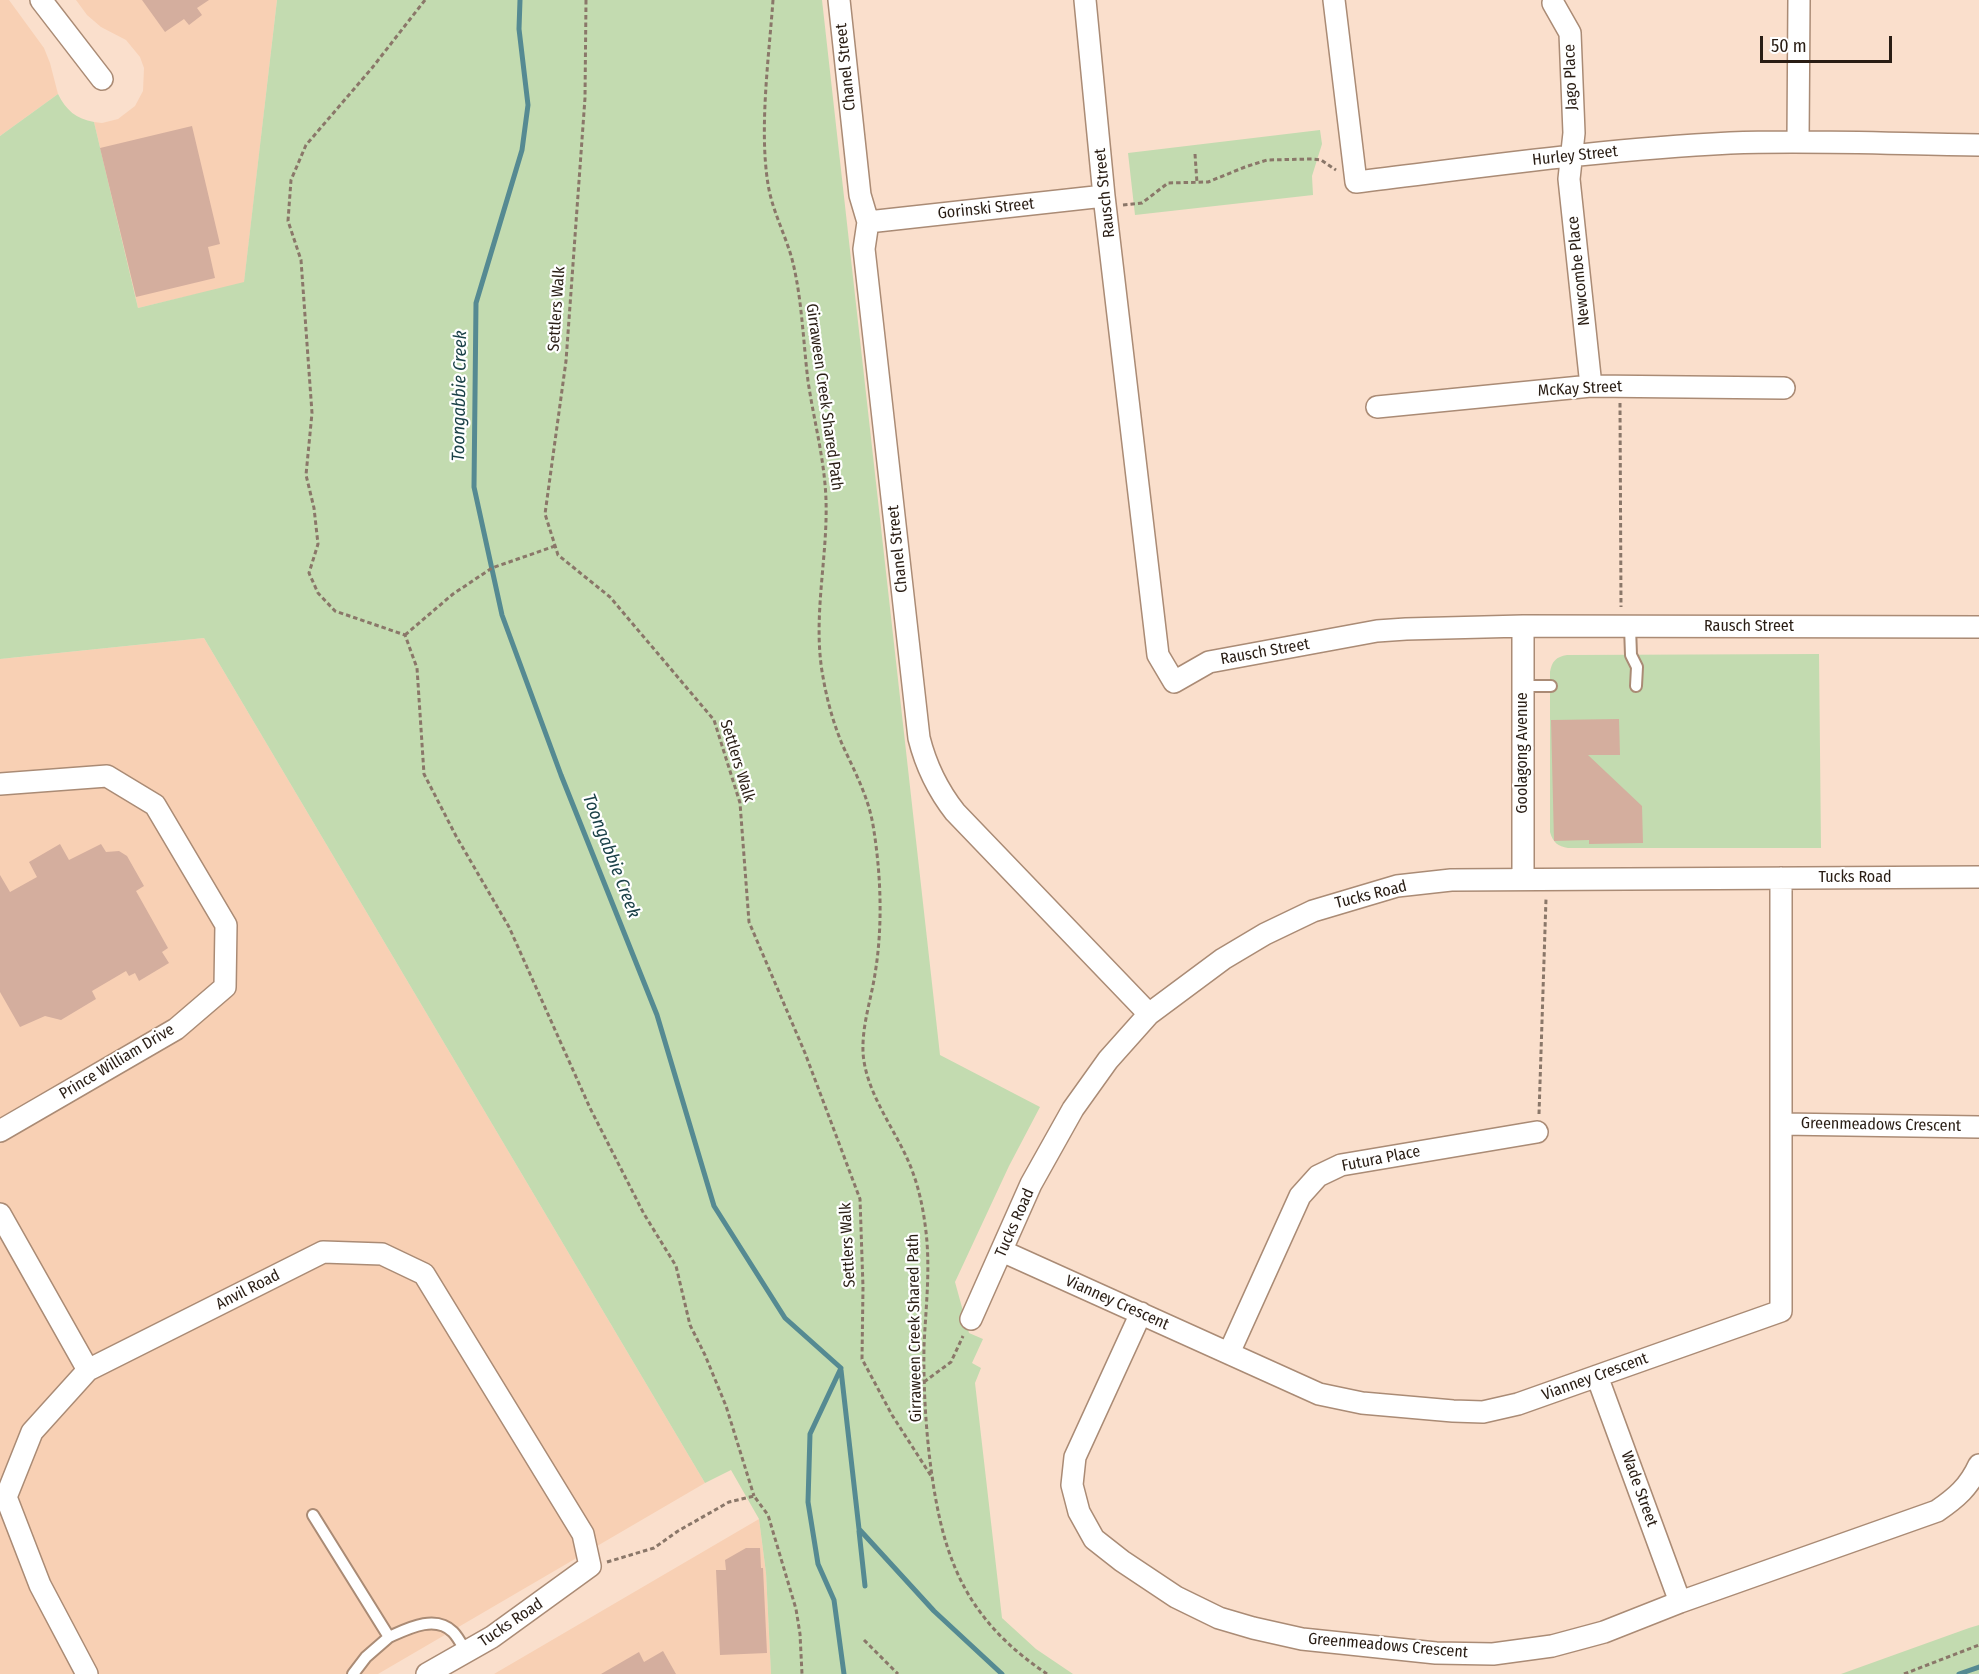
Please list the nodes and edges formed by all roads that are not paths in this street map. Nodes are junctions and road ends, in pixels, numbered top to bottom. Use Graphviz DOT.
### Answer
graph roads {
  1 [pos="41,0"];
  2 [pos="839,0"];
  3 [pos="1085,0"];
  4 [pos="1334,0"];
  5 [pos="1799,0"];
  6 [pos="1553,3"];
  7 [pos="102,79"];
  8 [pos="1798,141"];
  9 [pos="1979,145"];
  10 [pos="1570,156"];
  11 [pos="1105,201"];
  12 [pos="868,222"];
  13 [pos="1591,386"];
  14 [pos="1784,387"];
  15 [pos="1377,407"];
  16 [pos="1523,626"];
  17 [pos="1626,627"];
  18 [pos="1979,627"];
  19 [pos="1523,686"];
  20 [pos="1551,686"];
  21 [pos="1636,686"];
  22 [pos="0,784"];
  23 [pos="1979,877"];
  24 [pos="1781,878"];
  25 [pos="1522,879"];
  26 [pos="1149,1014"];
  27 [pos="1782,1124"];
  28 [pos="1979,1127"];
  29 [pos="0,1131"];
  30 [pos="1537,1132"];
  31 [pos="0,1214"];
  32 [pos="1002,1251"];
  33 [pos="1141,1313"];
  34 [pos="971,1319"];
  35 [pos="1229,1353"];
  36 [pos="88,1370"];
  37 [pos="1597,1376"];
  38 [pos="1979,1466"];
  39 [pos="313,1515"];
  40 [pos="590,1566"];
  41 [pos="1680,1602"];
  42 [pos="389,1637"];
  43 [pos="466,1652"];
  44 [pos="435,1672"];
  45 [pos="87,1674"];
  46 [pos="353,1674"];
  1 -- 7 [label="street"];
  2 -- 12 [label="street, Chanel Street"];
  3 -- 11 [label="street, Rausch Street"];
  4 -- 10 [label="street, Hurley Street"];
  5 -- 8 [label="street"];
  6 -- 10 [label="street, Jago Place"];
  8 -- 9 [label="street, Hurley Street"];
  8 -- 10 [label="street, Hurley Street"];
  10 -- 13 [label="street, Newcombe Place"];
  11 -- 12 [label="street, Gorinski Street"];
  11 -- 16 [label="street, Rausch Street"];
  12 -- 26 [label="street, Chanel Street"];
  13 -- 14 [label="street, McKay Street"];
  13 -- 15 [label="street, McKay Street"];
  16 -- 17 [label="street, Rausch Street"];
  16 -- 19 [label="street, Goolagong Avenue"];
  17 -- 18 [label="street, Rausch Street"];
  17 -- 21 [label="lane"];
  19 -- 20 [label="lane"];
  19 -- 25 [label="street, Goolagong Avenue"];
  22 -- 29 [label="street, Prince William Drive"];
  23 -- 24 [label="street, Tucks Road"];
  24 -- 25 [label="street, Tucks Road"];
  24 -- 27 [label="street, Vianney Crescent"];
  25 -- 26 [label="street, Tucks Road"];
  26 -- 32 [label="street, Tucks Road"];
  27 -- 28 [label="street, Greenmeadows Crescent"];
  27 -- 37 [label="street, Vianney Crescent"];
  30 -- 35 [label="street, Futura Place"];
  31 -- 36 [label="street"];
  32 -- 33 [label="street, Vianney Crescent"];
  32 -- 34 [label="street, Tucks Road"];
  33 -- 35 [label="street, Vianney Crescent"];
  33 -- 41 [label="street, Greenmeadows Crescent"];
  35 -- 37 [label="street, Vianney Crescent"];
  36 -- 40 [label="street, Anvil Road"];
  36 -- 45 [label="street, Anvil Road"];
  37 -- 41 [label="street, Wade Street"];
  38 -- 41 [label="street, Greenmeadows Crescent"];
  39 -- 42 [label="lane"];
  40 -- 43 [label="street, Tucks Road"];
  42 -- 43 [label="lane"];
  42 -- 46 [label="lane"];
  43 -- 44 [label="street, Tucks Road"];
}
